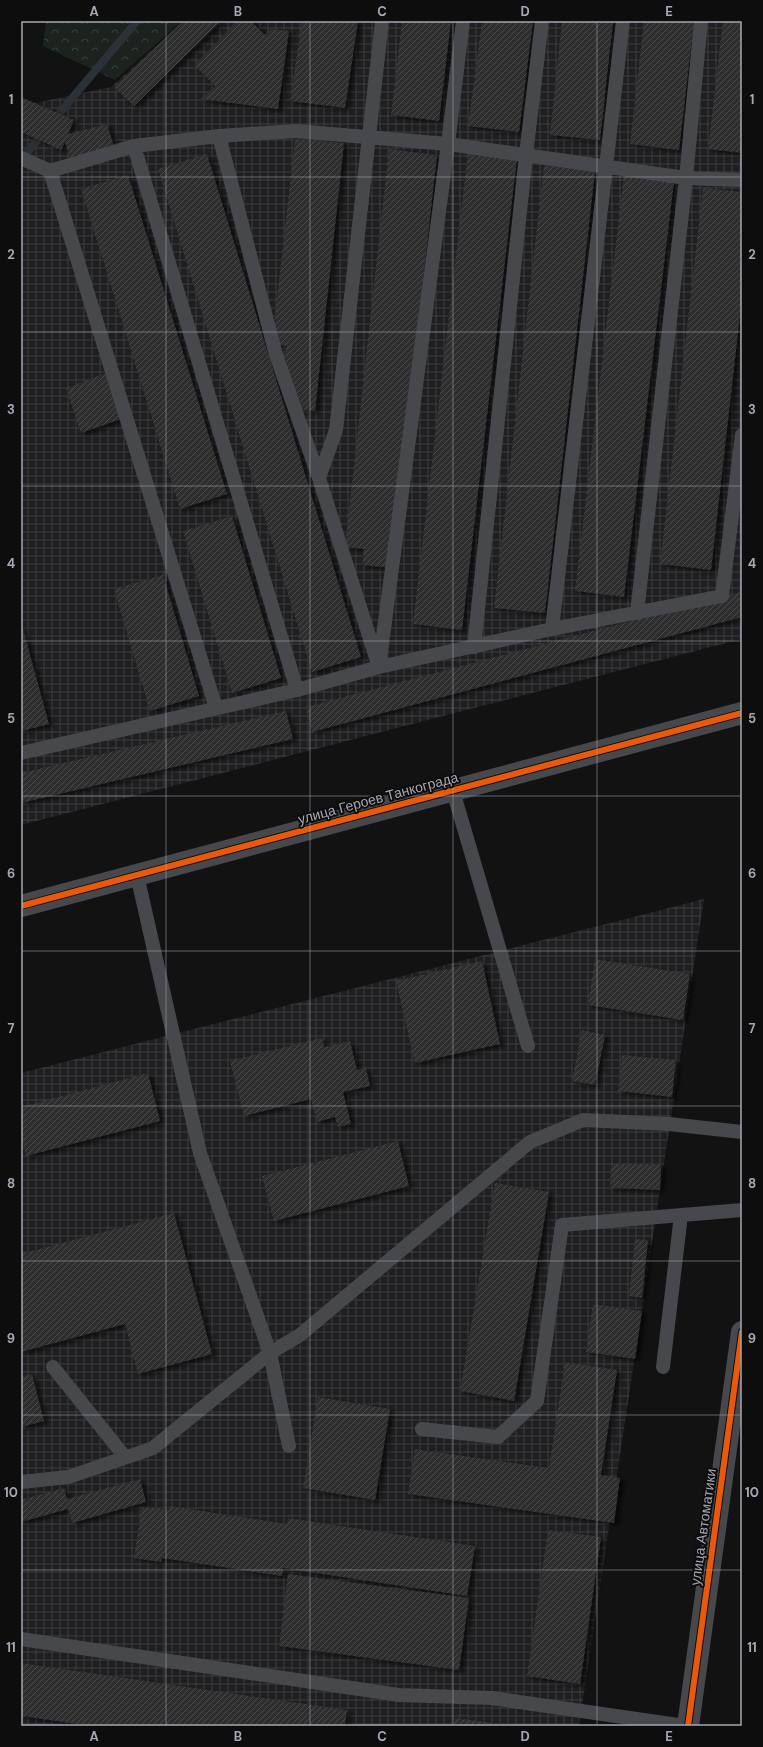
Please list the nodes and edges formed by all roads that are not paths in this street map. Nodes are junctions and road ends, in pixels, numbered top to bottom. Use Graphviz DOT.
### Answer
graph roads {
  1 [pos="382,21"];
  2 [pos="463,21"];
  3 [pos="542,21"];
  4 [pos="623,21"];
  5 [pos="701,21"];
  6 [pos="219,136"];
  7 [pos="370,137"];
  8 [pos="448,144"];
  9 [pos="134,146"];
  10 [pos="526,155"];
  11 [pos="21,158"];
  12 [pos="606,167"];
  13 [pos="50,171"];
  14 [pos="686,178"];
  15 [pos="742,180"];
  16 [pos="742,435"];
  17 [pos="319,478"];
  18 [pos="637,613"];
  19 [pos="552,629"];
  20 [pos="474,647"];
  21 [pos="379,667"];
  22 [pos="297,690"];
  23 [pos="216,708"];
  24 [pos="742,713"];
  25 [pos="21,753"];
  26 [pos="453,791"];
  27 [pos="137,876"];
  28 [pos="21,906"];
  29 [pos="528,1046"];
  30 [pos="742,1132"];
  31 [pos="742,1210"];
  32 [pos="681,1215"];
  33 [pos="742,1332"];
  34 [pos="270,1352"];
  35 [pos="663,1367"];
  36 [pos="53,1368"];
  37 [pos="422,1429"];
  38 [pos="289,1446"];
  39 [pos="125,1457"];
  40 [pos="21,1482"];
  41 [pos="21,1639"];
  42 [pos="686,1726"];
  1 -- 7 [label="lane"];
  2 -- 8 [label="lane"];
  3 -- 10 [label="lane"];
  4 -- 12 [label="lane"];
  5 -- 14 [label="lane"];
  6 -- 7 [label="lane"];
  6 -- 9 [label="lane"];
  6 -- 17 [label="lane"];
  7 -- 8 [label="lane"];
  7 -- 17 [label="lane"];
  8 -- 10 [label="lane"];
  8 -- 21 [label="lane"];
  9 -- 13 [label="lane"];
  9 -- 22 [label="lane"];
  10 -- 12 [label="lane"];
  10 -- 20 [label="lane"];
  11 -- 13 [label="lane"];
  12 -- 14 [label="lane"];
  12 -- 19 [label="lane"];
  13 -- 23 [label="lane"];
  14 -- 15 [label="lane"];
  14 -- 18 [label="lane"];
  16 -- 18 [label="lane"];
  17 -- 21 [label="lane"];
  18 -- 19 [label="lane"];
  19 -- 20 [label="lane"];
  20 -- 21 [label="lane"];
  21 -- 22 [label="lane"];
  22 -- 23 [label="lane"];
  23 -- 25 [label="lane"];
  24 -- 26 [label="street, улица Героев Танкограда"];
  26 -- 27 [label="street, улица Героев Танкограда"];
  26 -- 29 [label="lane"];
  27 -- 28 [label="street, улица Героев Танкограда"];
  27 -- 34 [label="lane"];
  30 -- 34 [label="lane"];
  31 -- 32 [label="lane"];
  32 -- 35 [label="lane"];
  32 -- 37 [label="lane"];
  33 -- 42 [label="street, улица Автоматики"];
  34 -- 38 [label="lane"];
  34 -- 39 [label="lane"];
  36 -- 39 [label="lane"];
  39 -- 40 [label="lane"];
  41 -- 42 [label="lane"];
}
